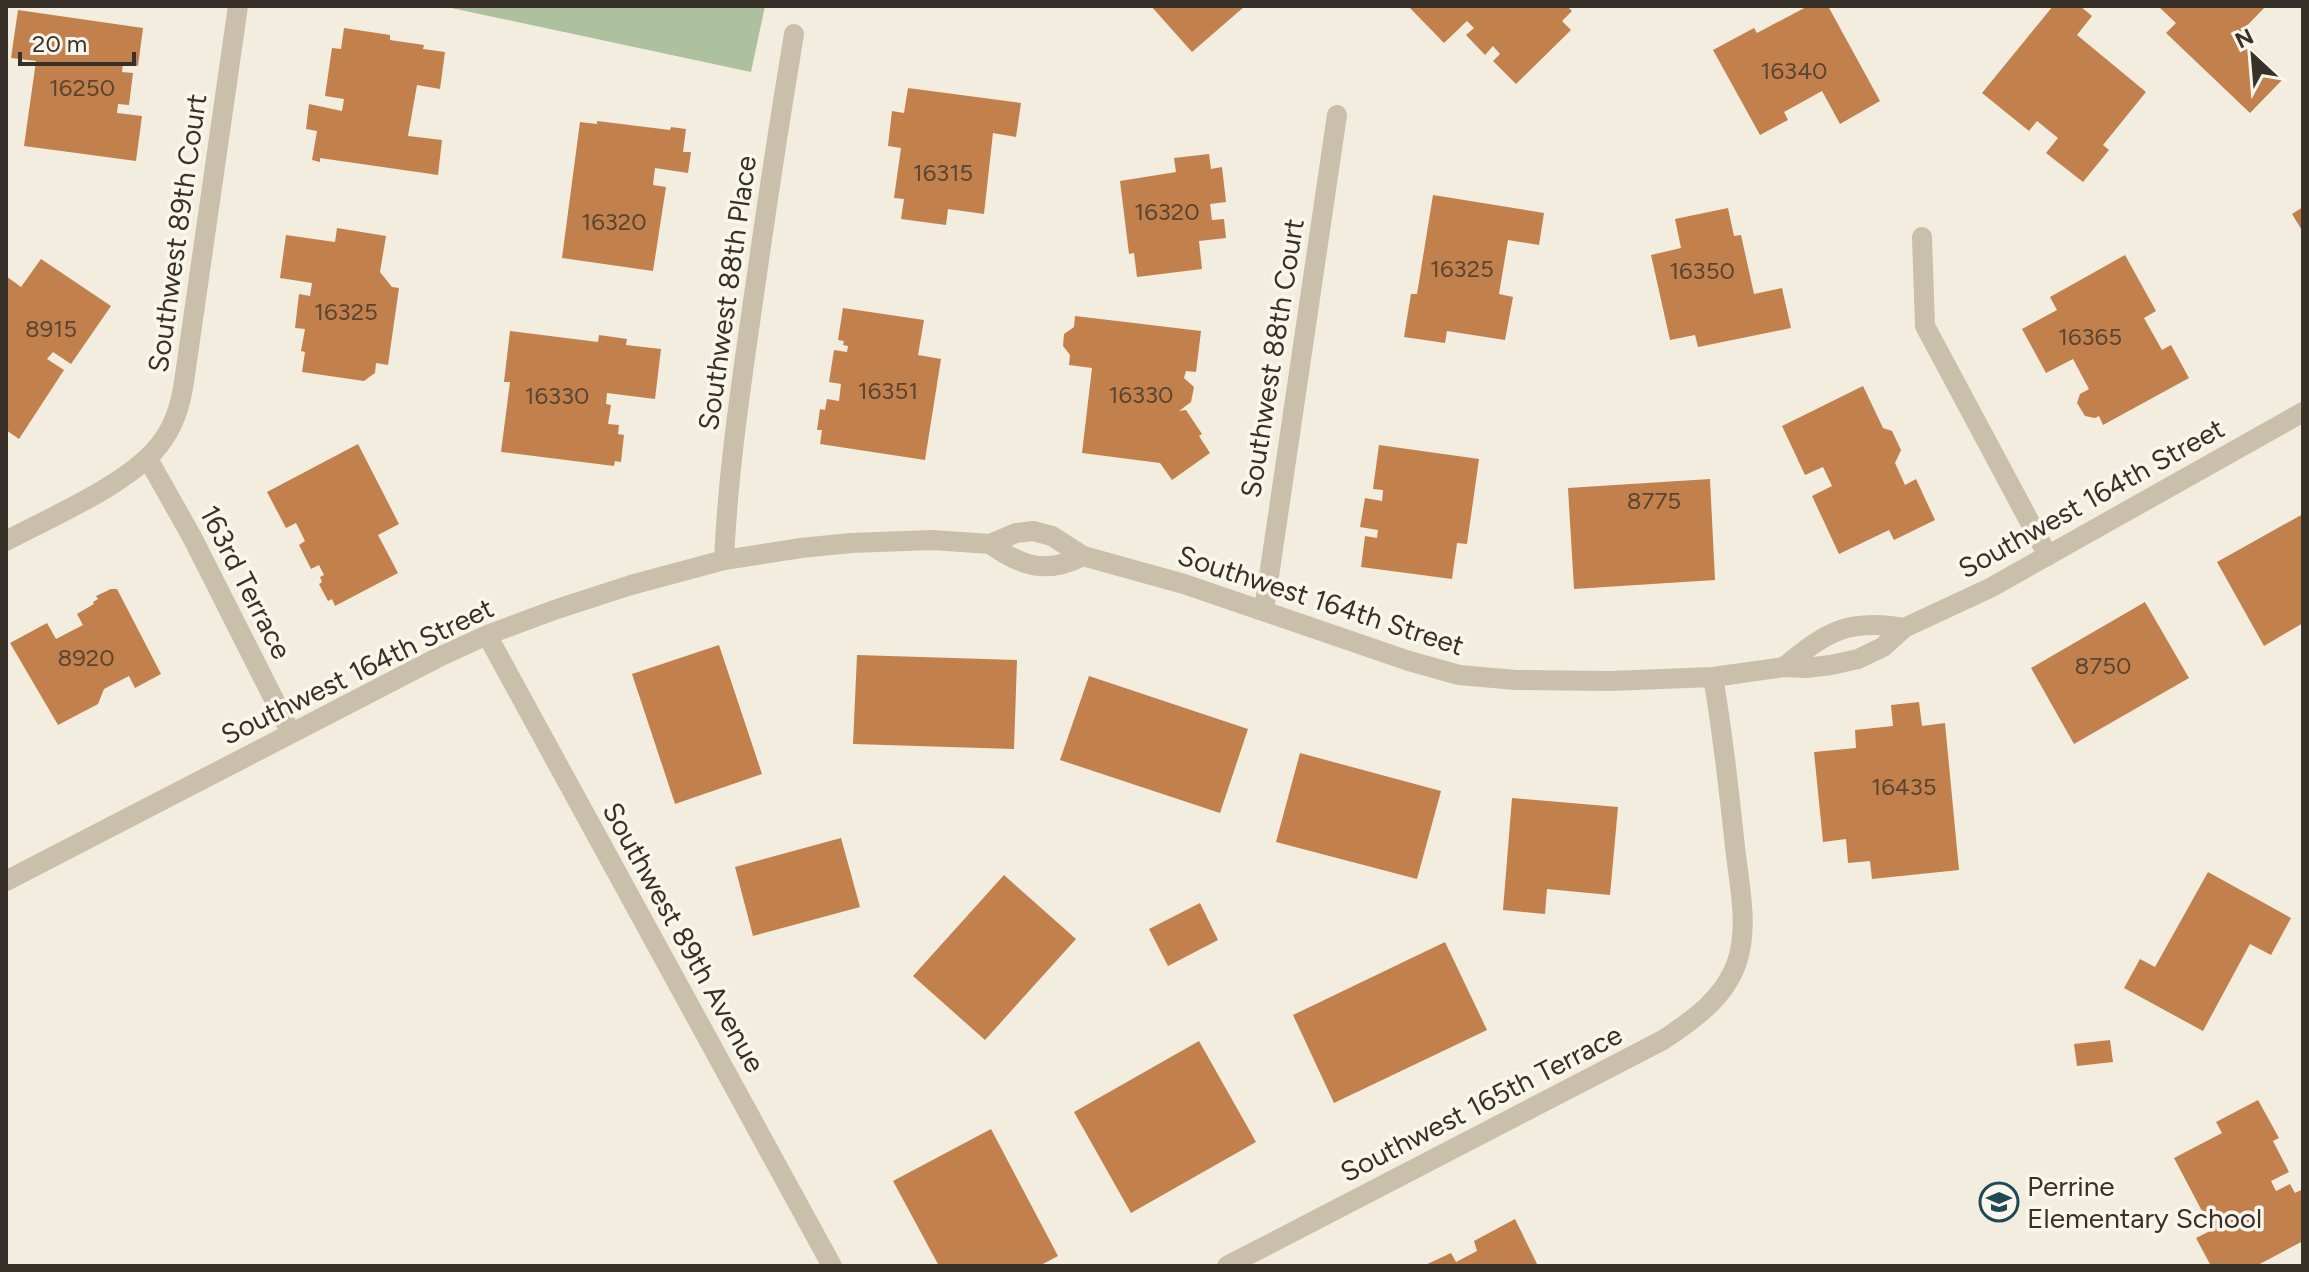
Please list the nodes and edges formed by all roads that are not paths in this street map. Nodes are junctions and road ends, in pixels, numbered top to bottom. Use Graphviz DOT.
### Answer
graph roads {
  1 [pos="238,6"];
  2 [pos="794,34"];
  3 [pos="1337,115"];
  4 [pos="1922,237"];
  5 [pos="2303,412"];
  6 [pos="148,459"];
  7 [pos="6,541"];
  8 [pos="990,544"];
  9 [pos="1083,556"];
  10 [pos="2048,556"];
  11 [pos="724,560"];
  12 [pos="1264,610"];
  13 [pos="1904,628"];
  14 [pos="487,635"];
  15 [pos="1784,667"];
  16 [pos="1713,677"];
  17 [pos="291,733"];
  18 [pos="6,881"];
  19 [pos="832,1266"];
  20 [pos="1227,1266"];
  1 -- 6 [label="street, Southwest 89th Court"];
  2 -- 11 [label="street, Southwest 88th Place"];
  3 -- 12 [label="street, Southwest 88th Court"];
  4 -- 10 [label="street"];
  5 -- 10 [label="street, Southwest 164th Street"];
  6 -- 7 [label="street, Southwest 89th Court"];
  6 -- 17 [label="street, 163rd Terrace"];
  8 -- 9 [label="street, Southwest 164th Street"];
  8 -- 9 [label="street, Southwest 164th Street"];
  8 -- 11 [label="street, Southwest 164th Street"];
  9 -- 12 [label="street, Southwest 164th Street"];
  10 -- 13 [label="street, Southwest 164th Street"];
  11 -- 14 [label="street, Southwest 164th Street"];
  12 -- 16 [label="street, Southwest 164th Street"];
  13 -- 15 [label="street, Southwest 164th Street"];
  13 -- 15 [label="street, Southwest 164th Street"];
  14 -- 17 [label="street, Southwest 164th Street"];
  14 -- 19 [label="street, Southwest 89th Avenue"];
  15 -- 16 [label="street, Southwest 164th Street"];
  16 -- 20 [label="street, Southwest 165th Terrace"];
  17 -- 18 [label="street, Southwest 164th Street"];
}
